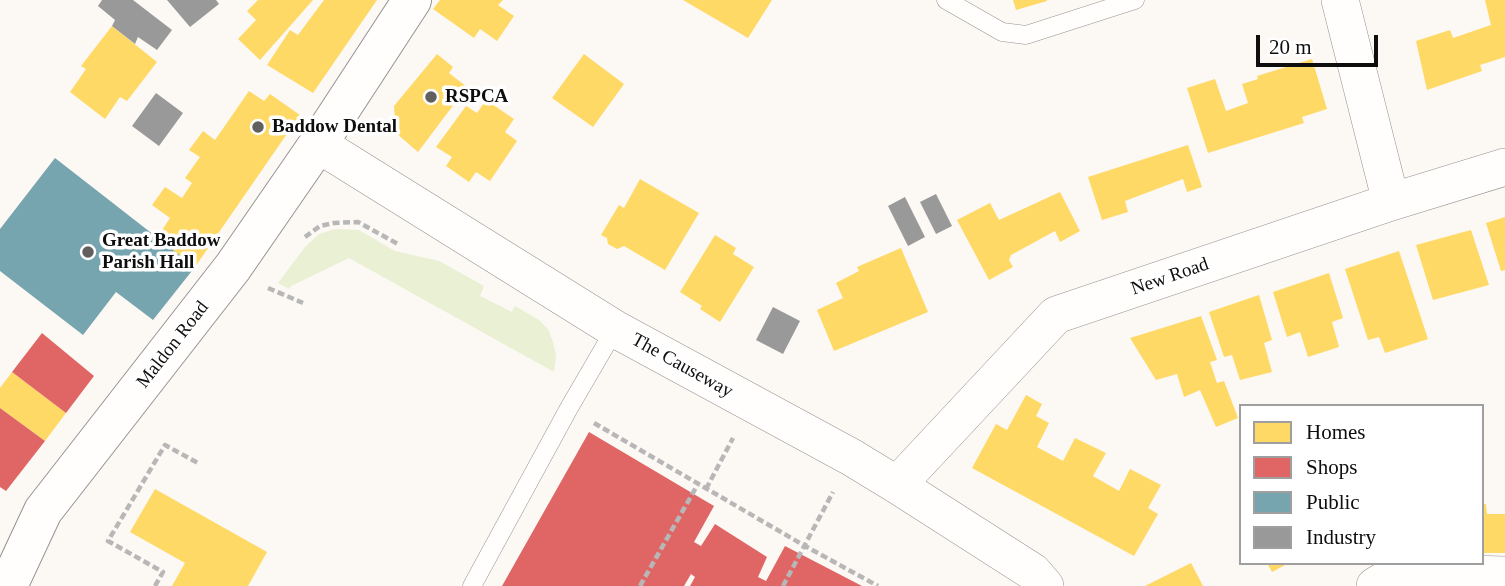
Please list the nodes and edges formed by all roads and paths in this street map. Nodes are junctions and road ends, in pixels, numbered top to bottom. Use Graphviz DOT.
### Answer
graph roads {
  1 [pos="412,0"];
  2 [pos="946,0"];
  3 [pos="1135,0"];
  4 [pos="1340,0"];
  5 [pos="318,144"];
  6 [pos="1505,167"];
  7 [pos="1391,202"];
  8 [pos="399,245"];
  9 [pos="298,246"];
  10 [pos="271,290"];
  11 [pos="303,303"];
  12 [pos="615,329"];
  13 [pos="751,404"];
  14 [pos="569,408"];
  15 [pos="851,457"];
  16 [pos="198,463"];
  17 [pos="698,484"];
  18 [pos="897,485"];
  19 [pos="706,489"];
  20 [pos="805,546"];
  21 [pos="1505,575"];
  22 [pos="1032,582"];
  23 [pos="8,586"];
  24 [pos="155,586"];
  25 [pos="472,586"];
  26 [pos="640,586"];
  27 [pos="783,586"];
  28 [pos="878,586"];
  29 [pos="1375,586"];
  1 -- 5 [label="street, Maldon Road"];
  2 -- 3 [label="lane"];
  4 -- 7 [label="street"];
  5 -- 12 [label="street, The Causeway"];
  5 -- 23 [label="street, Maldon Road"];
  6 -- 7 [label="street, New Road"];
  7 -- 18 [label="street, New Road"];
  8 -- 9 [label="path"];
  10 -- 11 [label="path"];
  12 -- 13 [label="street, The Causeway"];
  12 -- 14 [label="lane"];
  13 -- 15 [label="street, The Causeway"];
  13 -- 19 [label="path"];
  14 -- 17 [label="path"];
  14 -- 25 [label="lane"];
  15 -- 18 [label="street, The Causeway"];
  15 -- 20 [label="path"];
  16 -- 24 [label="path"];
  17 -- 19 [label="path"];
  17 -- 26 [label="path"];
  18 -- 22 [label="street, The Causeway"];
  19 -- 20 [label="path"];
  20 -- 27 [label="path"];
  20 -- 28 [label="path"];
  21 -- 29 [label="street"];
}
